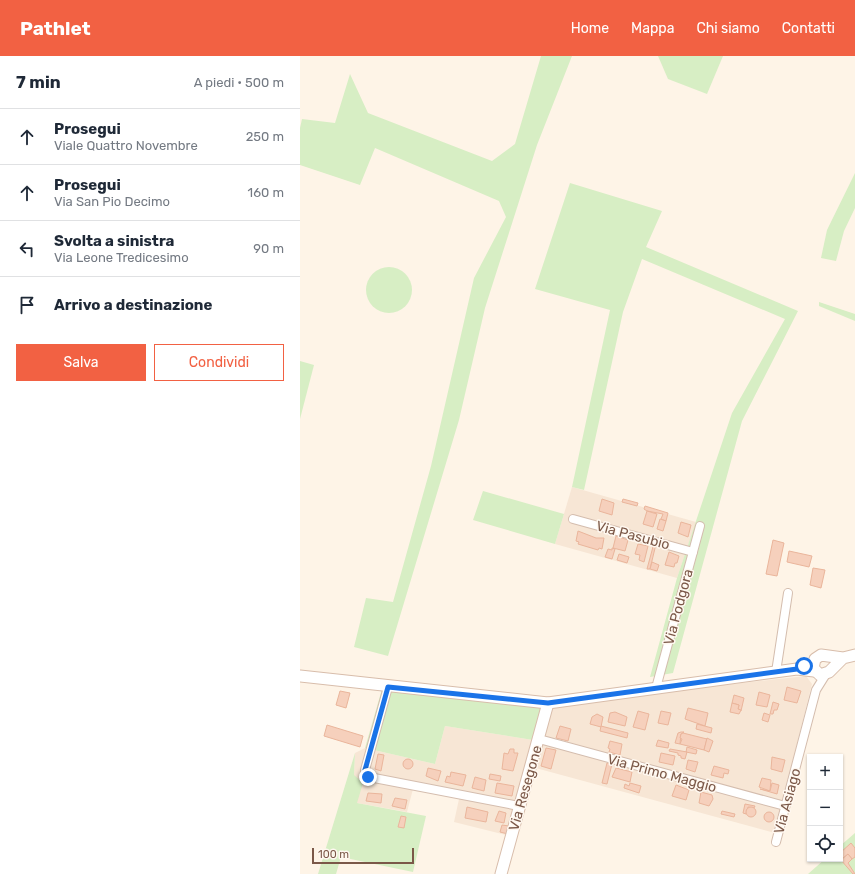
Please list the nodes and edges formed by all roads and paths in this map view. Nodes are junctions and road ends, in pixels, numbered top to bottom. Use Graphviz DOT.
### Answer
graph roads {
  1 [pos="574,519"];
  2 [pos="700,526"];
  3 [pos="693,552"];
  4 [pos="788,593"];
  5 [pos="855,655"];
  6 [pos="828,657"];
  7 [pos="843,658"];
  8 [pos="820,670"];
  9 [pos="776,672"];
  10 [pos="300,676"];
  11 [pos="388,687"];
  12 [pos="656,688"];
  13 [pos="548,703"];
  14 [pos="538,739"];
  15 [pos="519,806"];
  16 [pos="785,806"];
  17 [pos="776,842"];
  18 [pos="501,874"];
  1 -- 3 [label="street, Via Pasubio"];
  2 -- 3 [label="street, Via Podgora"];
  3 -- 12 [label="street, Via Podgora"];
  4 -- 9 [label="street"];
  5 -- 7 [label="street"];
  6 -- 7 [label="street"];
  6 -- 8 [label="street"];
  6 -- 8 [label="street"];
  7 -- 8 [label="street"];
  8 -- 9 [label="street"];
  8 -- 16 [label="street, Via Asiago"];
  9 -- 12 [label="street"];
  10 -- 11 [label="street"];
  11 -- 13 [label="street"];
  11 -- 15 [label="street"];
  12 -- 13 [label="street"];
  13 -- 14 [label="street, Via Resegone"];
  14 -- 15 [label="street, Via Resegone"];
  14 -- 16 [label="street, Via Primo Maggio"];
  15 -- 18 [label="street, Via Resegone"];
  16 -- 17 [label="street, Via Asiago"];
}
